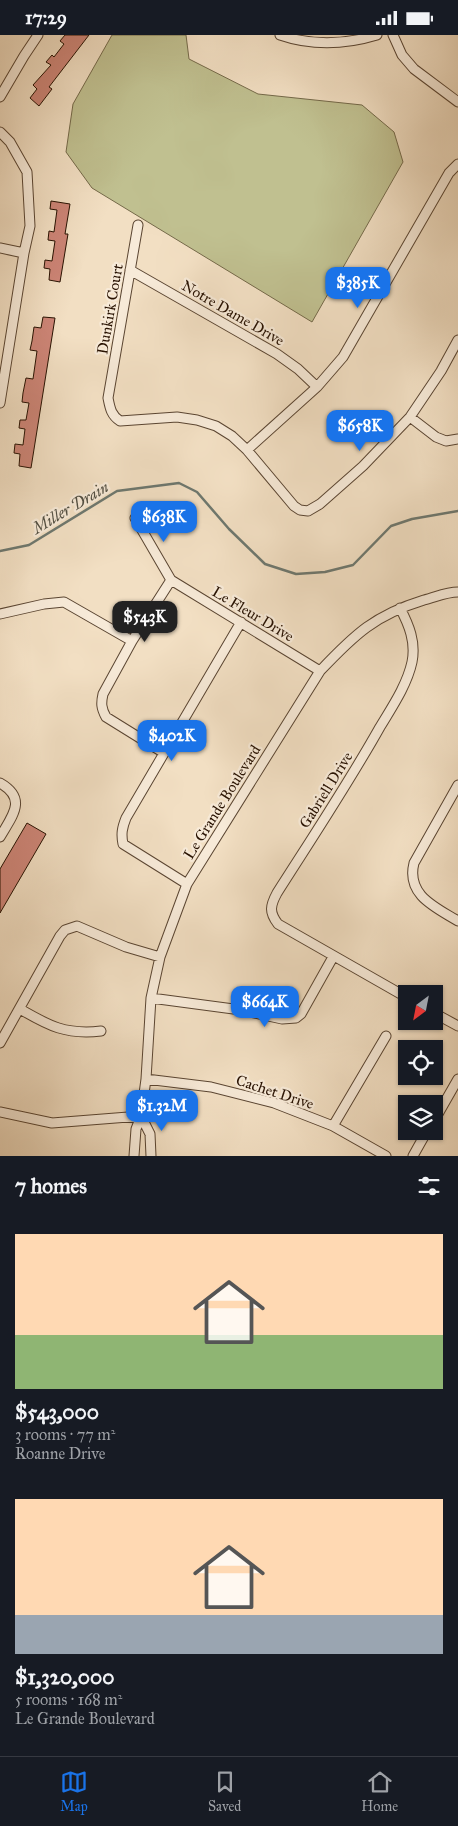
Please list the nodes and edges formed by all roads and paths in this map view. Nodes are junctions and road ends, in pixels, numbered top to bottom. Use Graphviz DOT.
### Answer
graph roads {
  1 [pos="38,35"];
  2 [pos="280,35"];
  3 [pos="377,35"];
  4 [pos="393,35"];
  5 [pos="295,37"];
  6 [pos="0,97"];
  7 [pos="458,102"];
  8 [pos="0,132"];
  9 [pos="458,164"];
  10 [pos="138,225"];
  11 [pos="0,248"];
  12 [pos="24,253"];
  13 [pos="130,270"];
  14 [pos="458,340"];
  15 [pos="3,363"];
  16 [pos="317,387"];
  17 [pos="0,403"];
  18 [pos="410,417"];
  19 [pos="458,439"];
  20 [pos="247,450"];
  21 [pos="136,517"];
  22 [pos="171,580"];
  23 [pos="458,592"];
  24 [pos="400,608"];
  25 [pos="0,614"];
  26 [pos="240,623"];
  27 [pos="132,641"];
  28 [pos="320,671"];
  29 [pos="164,753"];
  30 [pos="0,783"];
  31 [pos="458,785"];
  32 [pos="0,837"];
  33 [pos="187,884"];
  34 [pos="458,921"];
  35 [pos="160,957"];
  36 [pos="333,957"];
  37 [pos="398,993"];
  38 [pos="151,998"];
  39 [pos="20,1009"];
  40 [pos="443,1018"];
  41 [pos="458,1026"];
  42 [pos="101,1031"];
  43 [pos="386,1036"];
  44 [pos="0,1043"];
  45 [pos="146,1079"];
  46 [pos="458,1079"];
  47 [pos="443,1105"];
  48 [pos="0,1112"];
  49 [pos="141,1116"];
  50 [pos="333,1126"];
  51 [pos="423,1140"];
  52 [pos="134,1156"];
  53 [pos="151,1156"];
  54 [pos="386,1156"];
  55 [pos="413,1156"];
  1 -- 6 [label="street"];
  2 -- 5 [label="street"];
  3 -- 5 [label="street"];
  4 -- 7 [label="street"];
  8 -- 12 [label="street"];
  9 -- 16 [label="street"];
  10 -- 13 [label="street, Dunkirk Court"];
  11 -- 12 [label="street"];
  12 -- 15 [label="street"];
  13 -- 16 [label="street, Notre Dame Drive"];
  13 -- 20 [label="street, Dunkirk Court"];
  14 -- 18 [label="street"];
  15 -- 17 [label="street"];
  16 -- 20 [label="street"];
  18 -- 19 [label="street"];
  18 -- 20 [label="street"];
  21 -- 22 [label="street"];
  22 -- 26 [label="street, Le Fleur Drive"];
  22 -- 27 [label="street"];
  23 -- 24 [label="street, Le Grande Boulevard"];
  24 -- 28 [label="street, Le Grande Boulevard"];
  24 -- 36 [label="street, Gabriell Drive"];
  25 -- 27 [label="street"];
  26 -- 28 [label="street, Le Fleur Drive"];
  26 -- 29 [label="street"];
  27 -- 29 [label="street"];
  28 -- 33 [label="street, Le Grande Boulevard"];
  29 -- 33 [label="street"];
  30 -- 32 [label="street"];
  31 -- 34 [label="street"];
  33 -- 35 [label="street, Le Grande Boulevard"];
  35 -- 38 [label="street, Le Grande Boulevard"];
  35 -- 39 [label="street"];
  36 -- 37 [label="street"];
  36 -- 38 [label="street"];
  38 -- 45 [label="street, Le Grande Boulevard"];
  39 -- 42 [label="street"];
  39 -- 44 [label="street"];
  40 -- 41 [label="street"];
  43 -- 50 [label="street"];
  45 -- 49 [label="street, Le Grande Boulevard"];
  45 -- 50 [label="street, Cachet Drive"];
  46 -- 47 [label="street"];
  48 -- 49 [label="street"];
  49 -- 52 [label="street, Le Grande Boulevard"];
  49 -- 53 [label="street, Le Grande Boulevard"];
  50 -- 54 [label="street, Cachet Drive"];
  51 -- 55 [label="street"];
}
